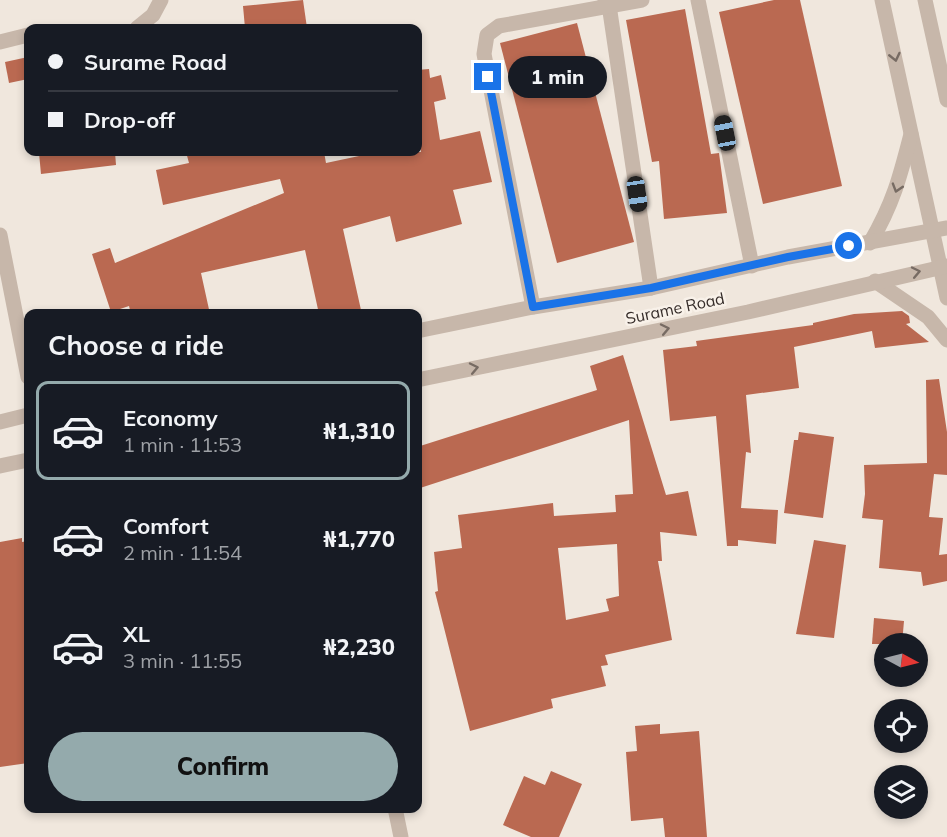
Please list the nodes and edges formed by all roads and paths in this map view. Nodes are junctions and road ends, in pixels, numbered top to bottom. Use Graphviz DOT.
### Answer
graph roads {
  1 [pos="161,0"];
  2 [pos="642,0"];
  3 [pos="698,0"];
  4 [pos="882,0"];
  5 [pos="925,0"];
  6 [pos="607,2"];
  7 [pos="142,24"];
  8 [pos="24,36"];
  9 [pos="0,42"];
  10 [pos="947,100"];
  11 [pos="912,132"];
  12 [pos="940,229"];
  13 [pos="0,235"];
  14 [pos="870,243"];
  15 [pos="752,266"];
  16 [pos="943,266"];
  17 [pos="875,281"];
  18 [pos="651,288"];
  19 [pos="947,298"];
  20 [pos="533,307"];
  21 [pos="422,330"];
  22 [pos="947,340"];
  23 [pos="24,357"];
  24 [pos="422,379"];
  25 [pos="24,417"];
  26 [pos="0,422"];
  27 [pos="24,461"];
  28 [pos="0,466"];
  29 [pos="396,813"];
  30 [pos="401,837"];
  1 -- 7 [label="street"];
  2 -- 6 [label="street"];
  3 -- 15 [label="street"];
  4 -- 11 [label="street, one-way"];
  5 -- 10 [label="street"];
  6 -- 18 [label="street"];
  6 -- 20 [label="street"];
  8 -- 9 [label="street"];
  11 -- 12 [label="street"];
  11 -- 14 [label="street, one-way"];
  12 -- 14 [label="street, Surame Road"];
  12 -- 16 [label="street"];
  13 -- 23 [label="street"];
  14 -- 15 [label="street, Surame Road"];
  15 -- 18 [label="street, Surame Road"];
  17 -- 16 [label="street, Surame Road, one-way"];
  16 -- 19 [label="street"];
  17 -- 22 [label="street"];
  24 -- 17 [label="street, Surame Road, one-way"];
  18 -- 20 [label="street, Surame Road"];
  20 -- 21 [label="street, Surame Road"];
  25 -- 26 [label="street"];
  27 -- 28 [label="street"];
  29 -- 30 [label="street"];
}
